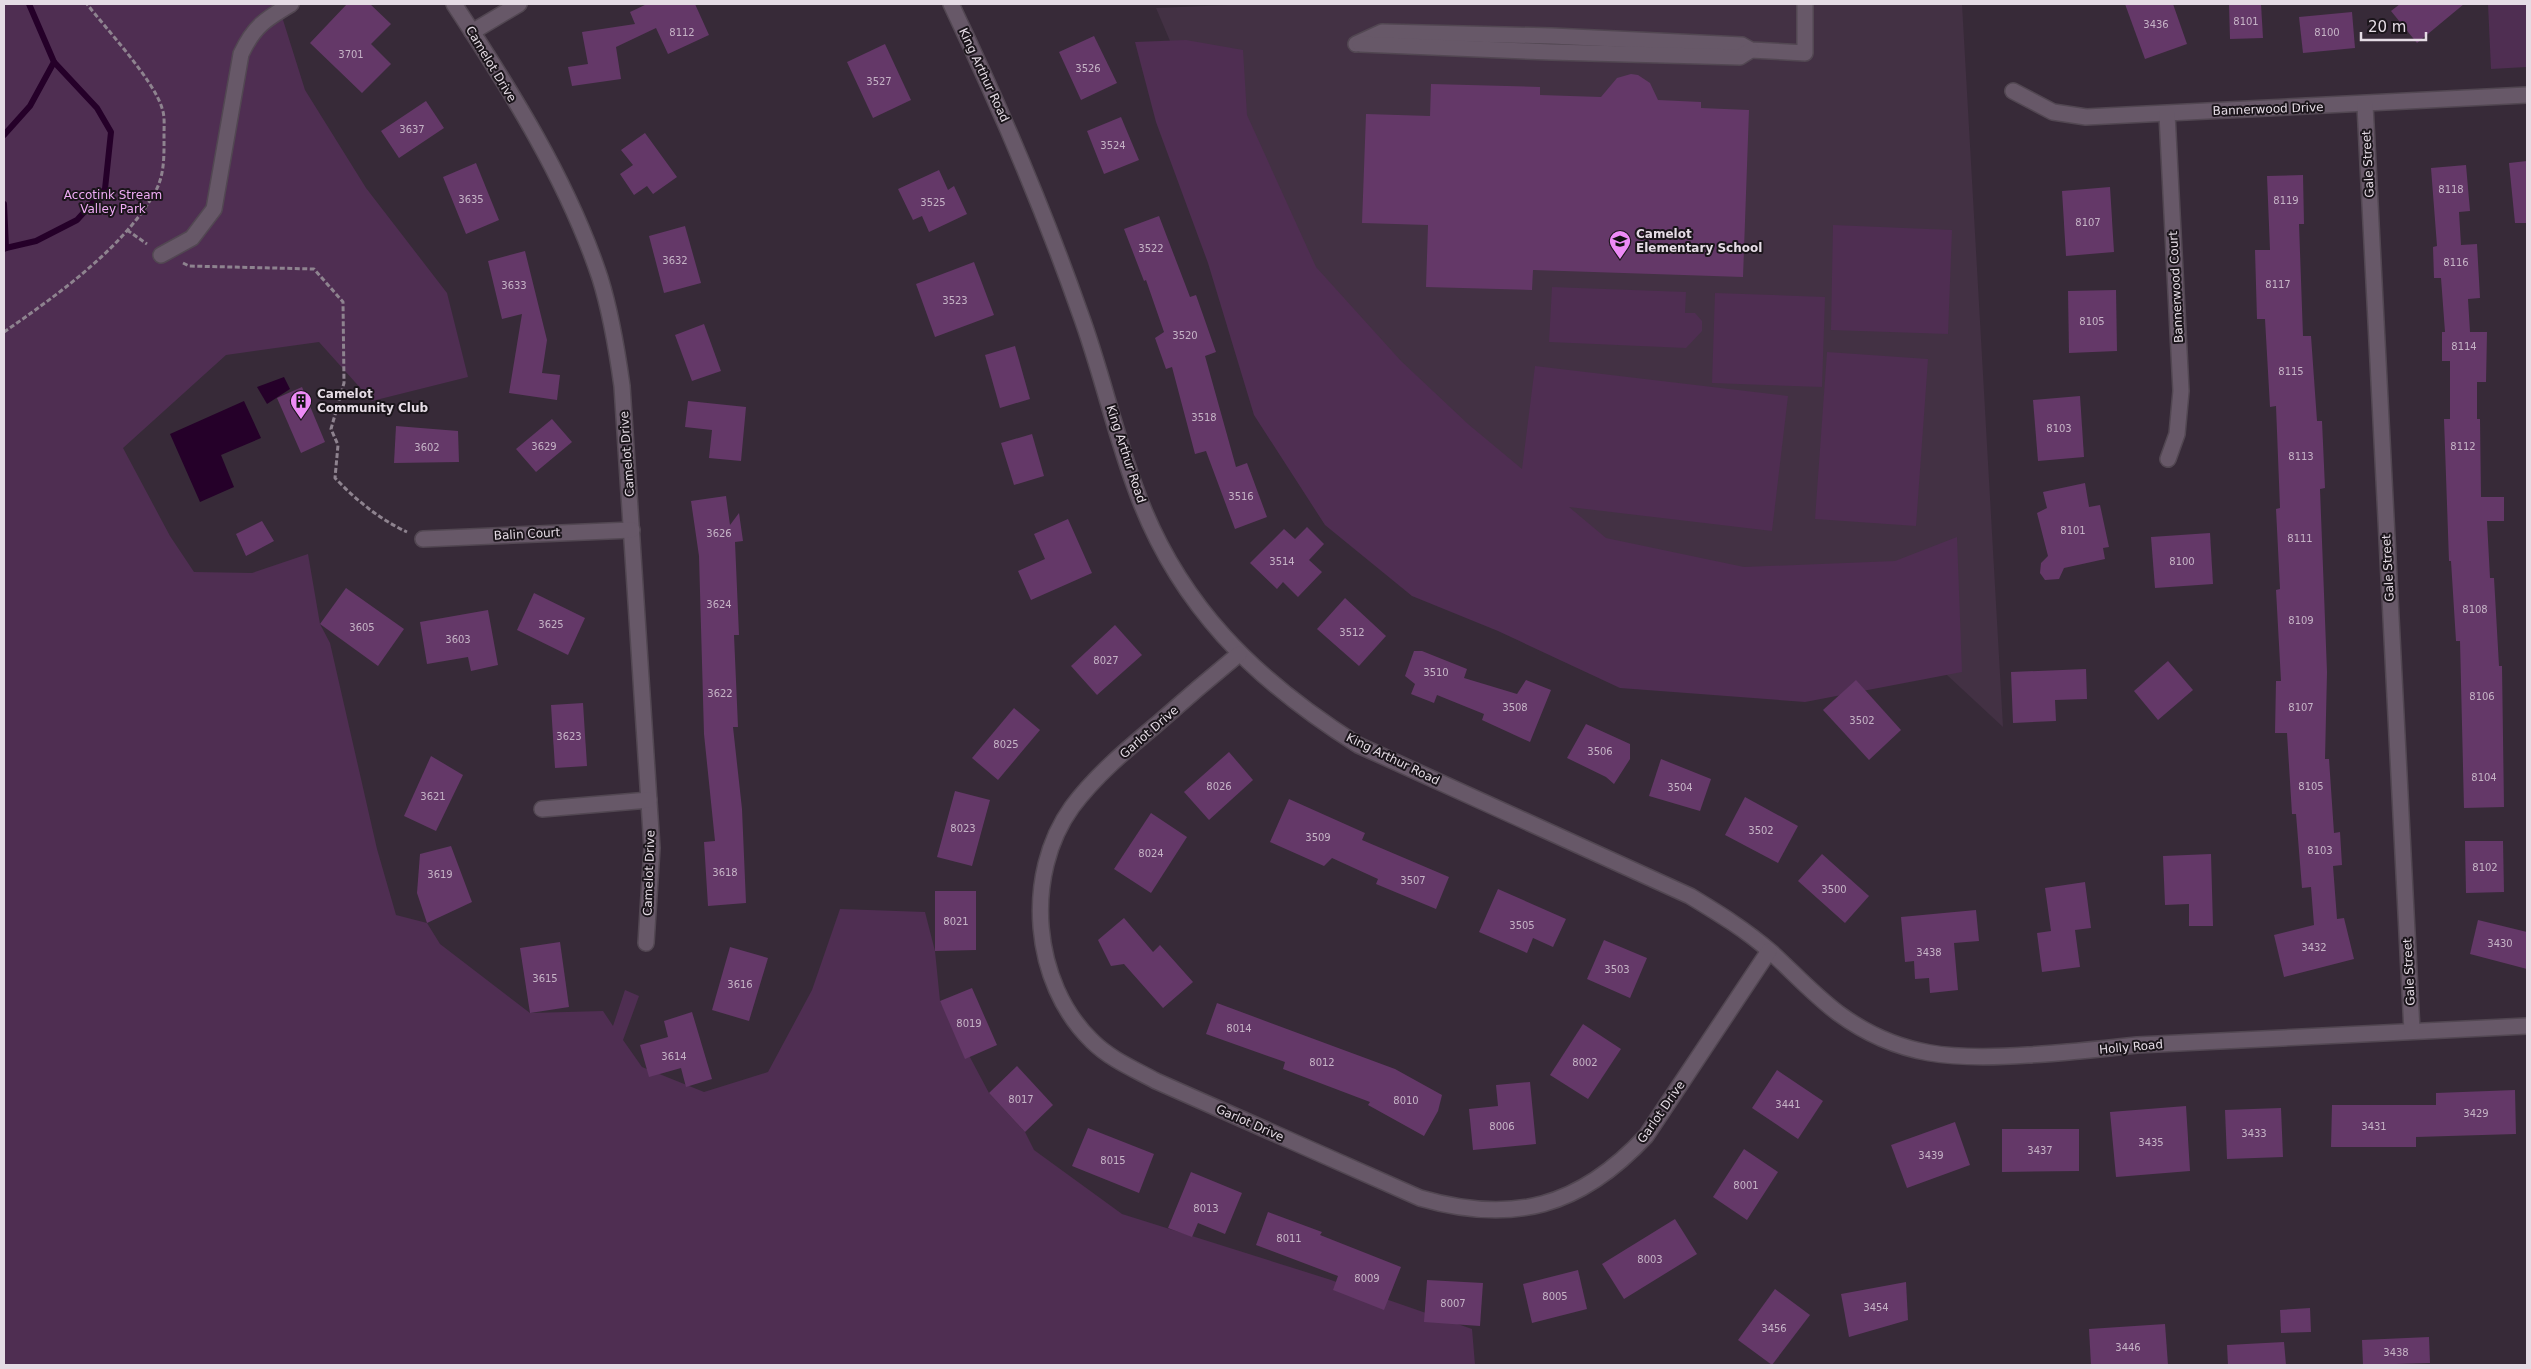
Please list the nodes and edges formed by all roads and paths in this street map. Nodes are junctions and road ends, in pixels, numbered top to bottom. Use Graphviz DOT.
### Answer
graph roads {
  1 [pos="87,4"];
  2 [pos="291,4"];
  3 [pos="454,4"];
  4 [pos="519,4"];
  5 [pos="951,4"];
  6 [pos="1805,7"];
  7 [pos="472,32"];
  8 [pos="1751,50"];
  9 [pos="2013,91"];
  10 [pos="2527,95"];
  11 [pos="2364,105"];
  12 [pos="2167,114"];
  13 [pos="126,230"];
  14 [pos="161,254"];
  15 [pos="4,332"];
  16 [pos="2168,459"];
  17 [pos="389,524"];
  18 [pos="632,530"];
  19 [pos="423,539"];
  20 [pos="1239,654"];
  21 [pos="650,800"];
  22 [pos="542,809"];
  23 [pos="646,943"];
  24 [pos="1769,951"];
  25 [pos="2527,1026"];
  26 [pos="2412,1031"];
  1 -- 13 [label="path"];
  2 -- 14 [label="street"];
  3 -- 7 [label="street, Camelot Drive"];
  4 -- 7 [label="street"];
  5 -- 20 [label="street, King Arthur Road"];
  6 -- 8 [label="street"];
  7 -- 18 [label="street, Camelot Drive"];
  8 -- 8 [label="street"];
  9 -- 12 [label="street, Bannerwood Drive"];
  10 -- 11 [label="street, Bannerwood Drive"];
  11 -- 12 [label="street, Bannerwood Drive"];
  11 -- 26 [label="street, Gale Street"];
  12 -- 16 [label="street, Bannerwood Court"];
  13 -- 14 [label="path"];
  13 -- 15 [label="path"];
  14 -- 17 [label="path"];
  18 -- 19 [label="street, Balin Court"];
  18 -- 21 [label="street, Camelot Drive"];
  20 -- 24 [label="street, King Arthur Road"];
  20 -- 24 [label="street, Garlot Drive"];
  21 -- 22 [label="street"];
  21 -- 23 [label="street, Camelot Drive"];
  24 -- 26 [label="street, Holly Road"];
  25 -- 26 [label="street, Holly Road"];
}
